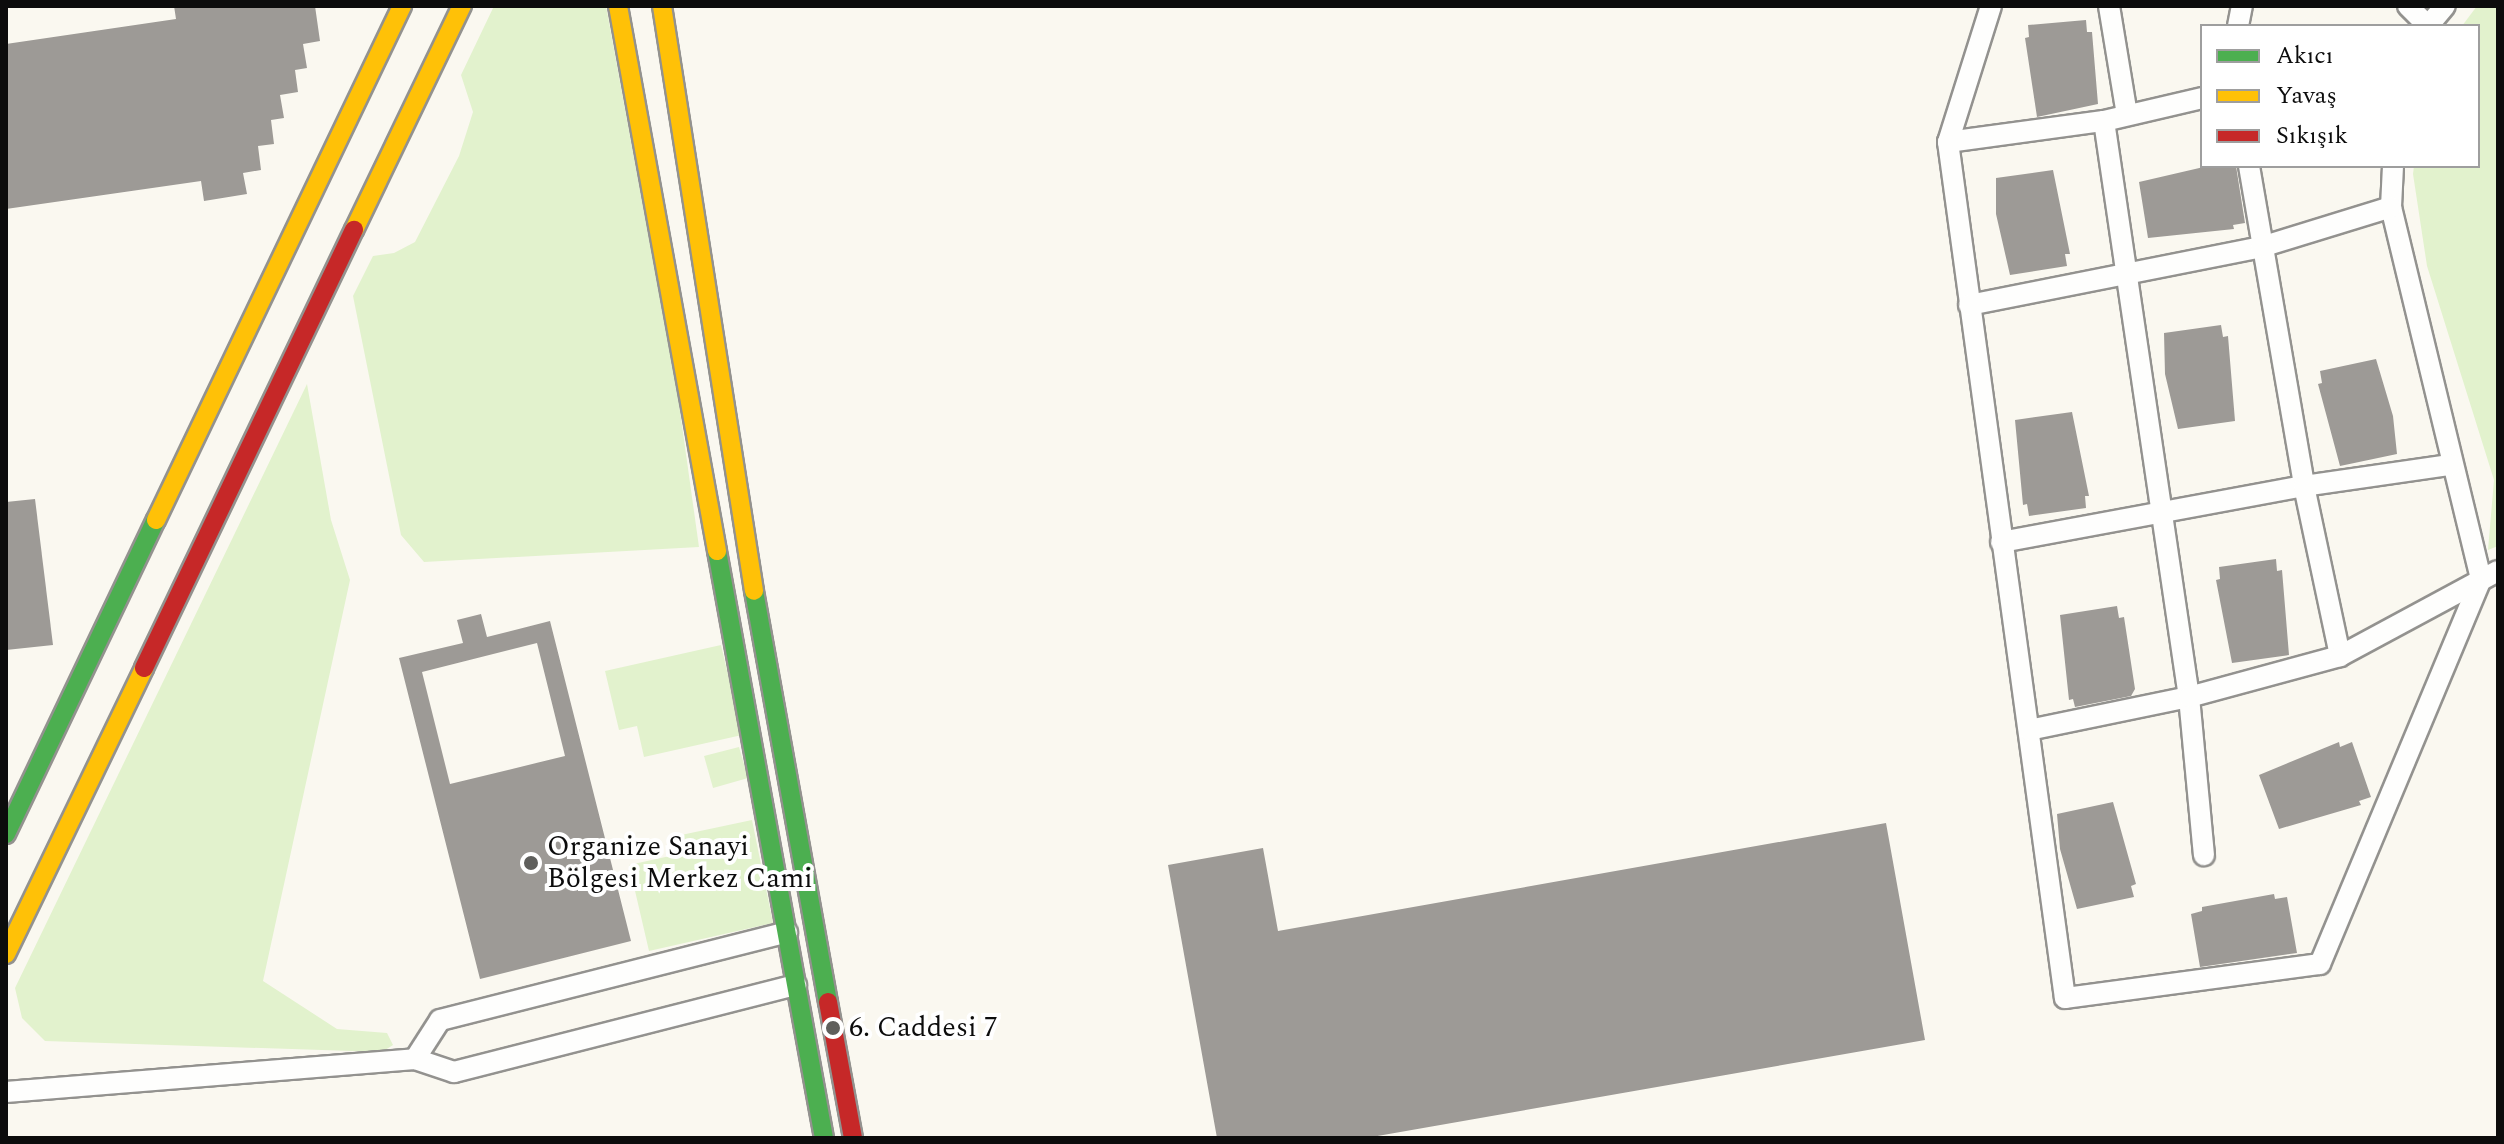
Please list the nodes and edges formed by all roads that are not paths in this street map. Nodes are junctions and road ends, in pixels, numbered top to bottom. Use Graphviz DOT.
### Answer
graph roads {
  1 [pos="402,6"];
  2 [pos="462,6"];
  3 [pos="618,6"];
  4 [pos="662,6"];
  5 [pos="1991,6"];
  6 [pos="2109,6"];
  7 [pos="2408,6"];
  8 [pos="2445,6"];
  9 [pos="2426,24"];
  10 [pos="2430,24"];
  11 [pos="2200,98"];
  12 [pos="2127,115"];
  13 [pos="2104,121"];
  14 [pos="1948,142"];
  15 [pos="2249,168"];
  16 [pos="2393,168"];
  17 [pos="2391,207"];
  18 [pos="2261,247"];
  19 [pos="2125,276"];
  20 [pos="1969,305"];
  21 [pos="2450,465"];
  22 [pos="2304,486"];
  23 [pos="2163,512"];
  24 [pos="2001,542"];
  25 [pos="2490,575"];
  26 [pos="2340,656"];
  27 [pos="2189,697"];
  28 [pos="2029,730"];
  29 [pos="6,834"];
  30 [pos="2204,855"];
  31 [pos="787,932"];
  32 [pos="6,954"];
  33 [pos="796,985"];
  34 [pos="415,1059"];
  35 [pos="6,1092"];
  36 [pos="824,1138"];
  37 [pos="853,1138"];
  1 -- 29 [label="street"];
  2 -- 32 [label="street"];
  3 -- 31 [label="street"];
  4 -- 37 [label="street"];
  5 -- 14 [label="street"];
  6 -- 12 [label="street"];
  7 -- 9 [label="street"];
  8 -- 10 [label="street"];
  11 -- 12 [label="street"];
  12 -- 13 [label="street"];
  13 -- 14 [label="street"];
  13 -- 19 [label="street"];
  14 -- 20 [label="street"];
  15 -- 18 [label="street"];
  16 -- 17 [label="street"];
  17 -- 18 [label="street"];
  17 -- 21 [label="street"];
  18 -- 19 [label="street"];
  18 -- 22 [label="street"];
  19 -- 20 [label="street"];
  19 -- 23 [label="street"];
  20 -- 24 [label="street"];
  21 -- 22 [label="street"];
  21 -- 25 [label="street"];
  22 -- 23 [label="street"];
  22 -- 26 [label="street"];
  23 -- 24 [label="street"];
  23 -- 27 [label="street"];
  24 -- 28 [label="street"];
  25 -- 26 [label="street"];
  25 -- 28 [label="street"];
  26 -- 27 [label="street"];
  27 -- 28 [label="street"];
  27 -- 30 [label="street"];
  31 -- 33 [label="street"];
  31 -- 34 [label="street"];
  33 -- 34 [label="street"];
  33 -- 36 [label="street"];
  34 -- 35 [label="street"];
}
